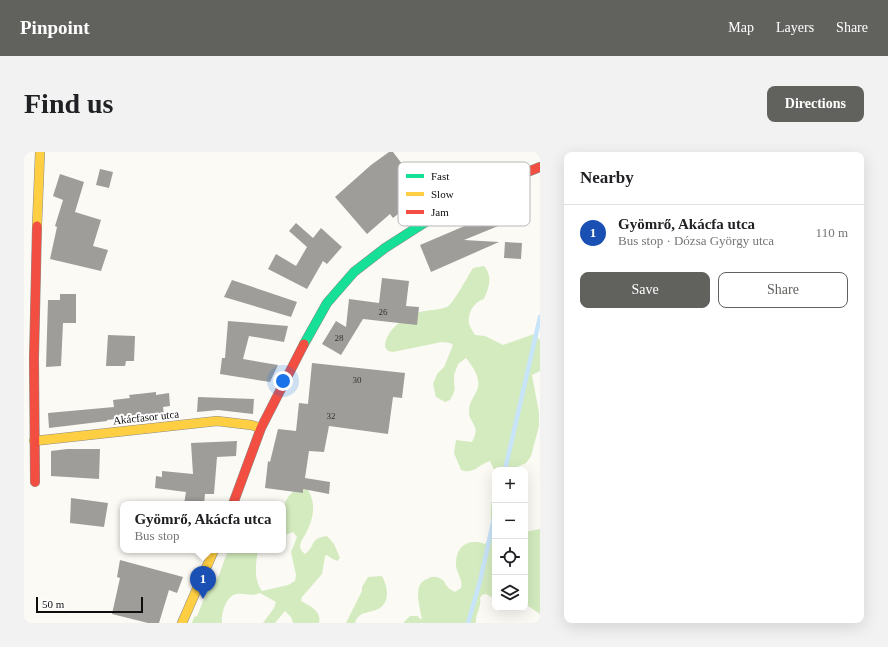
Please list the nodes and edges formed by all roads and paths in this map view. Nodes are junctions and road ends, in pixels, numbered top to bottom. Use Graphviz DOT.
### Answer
graph roads {
  1 [pos="40,152"];
  2 [pos="540,167"];
  3 [pos="530,171"];
  4 [pos="418,226"];
  5 [pos="261,428"];
  6 [pos="34,441"];
  7 [pos="35,482"];
  8 [pos="234,501"];
  9 [pos="213,553"];
  10 [pos="182,623"];
  1 -- 6 [label="street"];
  2 -- 3 [label="street"];
  4 -- 5 [label="street"];
  5 -- 6 [label="street, Akácfasor utca"];
  5 -- 8 [label="street"];
  6 -- 7 [label="street"];
  9 -- 10 [label="street"];
}
